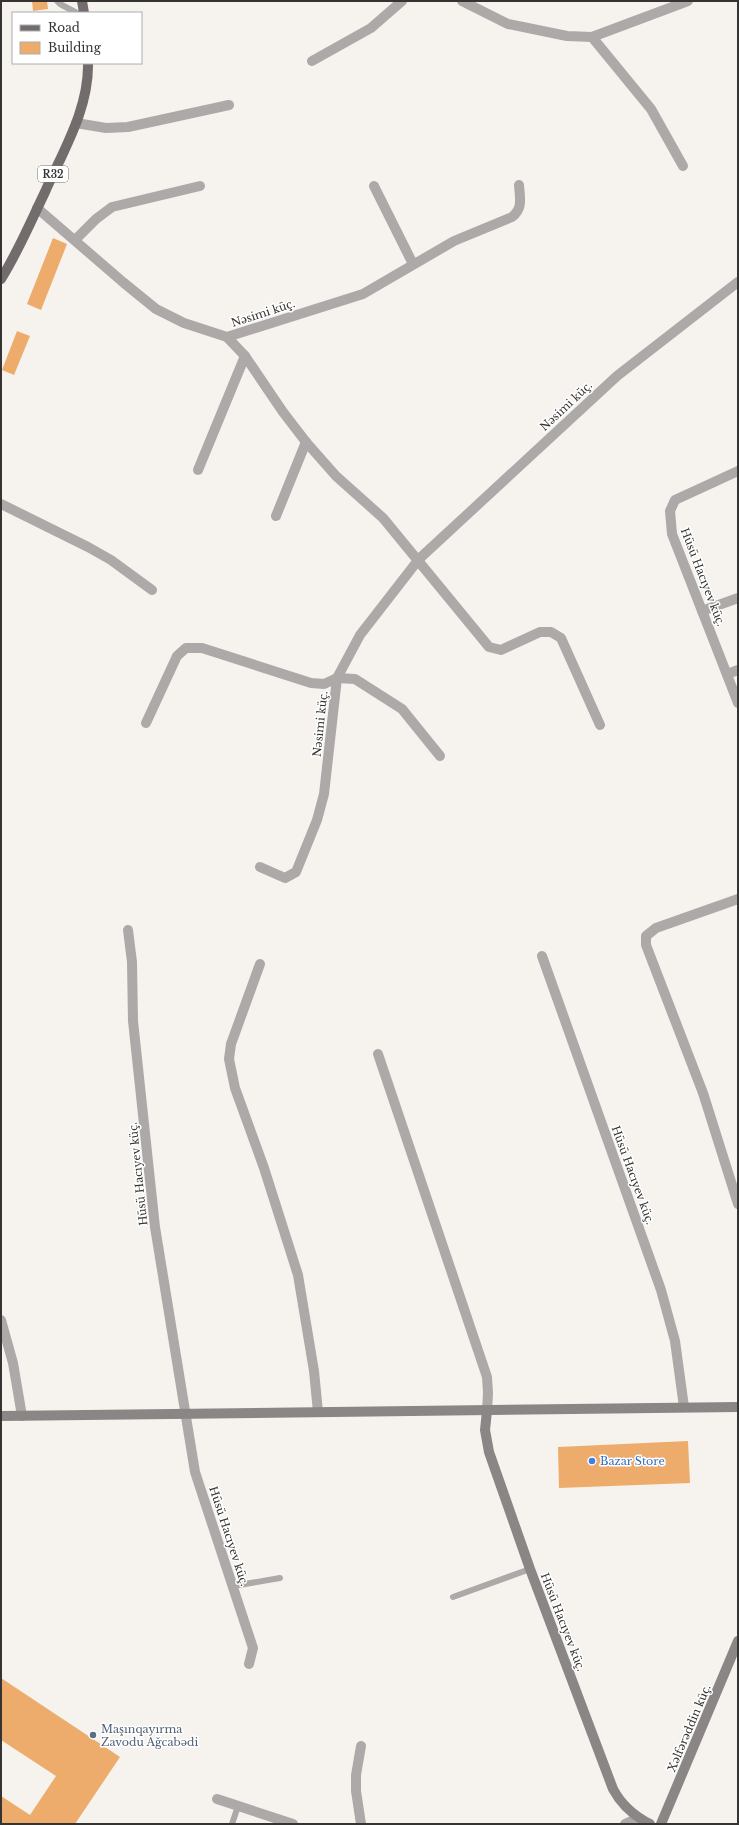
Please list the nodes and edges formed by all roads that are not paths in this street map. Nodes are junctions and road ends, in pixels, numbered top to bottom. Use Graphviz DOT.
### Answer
graph roads {
  1 [pos="57,1"];
  2 [pos="82,1"];
  3 [pos="402,1"];
  4 [pos="462,1"];
  5 [pos="688,1"];
  6 [pos="75,12"];
  7 [pos="84,12"];
  8 [pos="592,37"];
  9 [pos="312,61"];
  10 [pos="88,64"];
  11 [pos="229,105"];
  12 [pos="76,123"];
  13 [pos="683,166"];
  14 [pos="519,185"];
  15 [pos="200,186"];
  16 [pos="374,186"];
  17 [pos="37,208"];
  18 [pos="75,240"];
  19 [pos="413,264"];
  20 [pos="1,279"];
  21 [pos="738,282"];
  22 [pos="227,337"];
  23 [pos="245,356"];
  24 [pos="306,442"];
  25 [pos="198,470"];
  26 [pos="738,471"];
  27 [pos="1,504"];
  28 [pos="276,516"];
  29 [pos="419,559"];
  30 [pos="152,590"];
  31 [pos="738,598"];
  32 [pos="702,610"];
  33 [pos="738,670"];
  34 [pos="727,674"];
  35 [pos="337,678"];
  36 [pos="738,703"];
  37 [pos="146,723"];
  38 [pos="600,725"];
  39 [pos="440,756"];
  40 [pos="260,867"];
  41 [pos="738,899"];
  42 [pos="128,930"];
  43 [pos="542,956"];
  44 [pos="260,964"];
  45 [pos="378,1054"];
  46 [pos="738,1204"];
  47 [pos="1,1320"];
  48 [pos="684,1407"];
  49 [pos="738,1407"];
  50 [pos="487,1411"];
  51 [pos="318,1412"];
  52 [pos="186,1414"];
  53 [pos="1,1416"];
  54 [pos="22,1416"];
  55 [pos="530,1569"];
  56 [pos="280,1578"];
  57 [pos="233,1586"];
  58 [pos="453,1597"];
  59 [pos="738,1641"];
  60 [pos="249,1664"];
  61 [pos="361,1746"];
  62 [pos="217,1799"];
  63 [pos="238,1806"];
  64 [pos="638,1818"];
  65 [pos="232,1824"];
  66 [pos="293,1824"];
  67 [pos="361,1824"];
  68 [pos="625,1824"];
  69 [pos="650,1824"];
  70 [pos="661,1824"];
  1 -- 6 [label="lane"];
  2 -- 7 [label="main road"];
  3 -- 9 [label="street"];
  4 -- 8 [label="street"];
  5 -- 8 [label="street"];
  8 -- 13 [label="street"];
  10 -- 12 [label="main road, R32"];
  11 -- 12 [label="street"];
  12 -- 17 [label="main road, R32"];
  14 -- 19 [label="street, Nəsimi küç."];
  15 -- 18 [label="street"];
  16 -- 19 [label="street"];
  17 -- 18 [label="street, Nəsimi küç."];
  17 -- 20 [label="main road, R32"];
  18 -- 22 [label="street, Nəsimi küç."];
  19 -- 22 [label="street, Nəsimi küç."];
  21 -- 29 [label="street, Nəsimi küç."];
  22 -- 23 [label="street, Nəsimi küç."];
  23 -- 24 [label="street, Nəsimi küç."];
  23 -- 25 [label="street"];
  24 -- 28 [label="street"];
  24 -- 29 [label="street, Nəsimi küç."];
  26 -- 32 [label="street, Hüsü Hacıyev küç."];
  27 -- 30 [label="street"];
  29 -- 35 [label="street, Nəsimi küç."];
  29 -- 38 [label="street, Nəsimi küç."];
  31 -- 32 [label="street"];
  32 -- 34 [label="street, Hüsü Hacıyev küç."];
  33 -- 34 [label="street"];
  34 -- 36 [label="street, Hüsü Hacıyev küç."];
  35 -- 37 [label="street"];
  35 -- 39 [label="street"];
  35 -- 40 [label="street, Nəsimi küç."];
  41 -- 46 [label="street"];
  42 -- 52 [label="street, Hüsü Hacıyev küç."];
  43 -- 48 [label="street, Hüsü Hacıyev küç."];
  44 -- 51 [label="street"];
  45 -- 50 [label="street, Hüsü Hacıyev küç."];
  47 -- 54 [label="street"];
  48 -- 49 [label="main road"];
  48 -- 50 [label="main road"];
  50 -- 51 [label="main road"];
  50 -- 55 [label="main road, Hüsü Hacıyev küç."];
  51 -- 52 [label="main road"];
  52 -- 54 [label="main road"];
  52 -- 57 [label="street, Hüsü Hacıyev küç."];
  53 -- 54 [label="main road"];
  55 -- 58 [label="lane"];
  55 -- 64 [label="main road, Hüsü Hacıyev küç."];
  56 -- 57 [label="lane"];
  57 -- 60 [label="street, Hüsü Hacıyev küç."];
  59 -- 70 [label="main road, Xəlfərəddin küç."];
  61 -- 67 [label="street"];
  62 -- 63 [label="street"];
  63 -- 65 [label="lane"];
  63 -- 66 [label="street"];
  64 -- 68 [label="street"];
  64 -- 69 [label="main road, Hüsü Hacıyev küç."];
}
